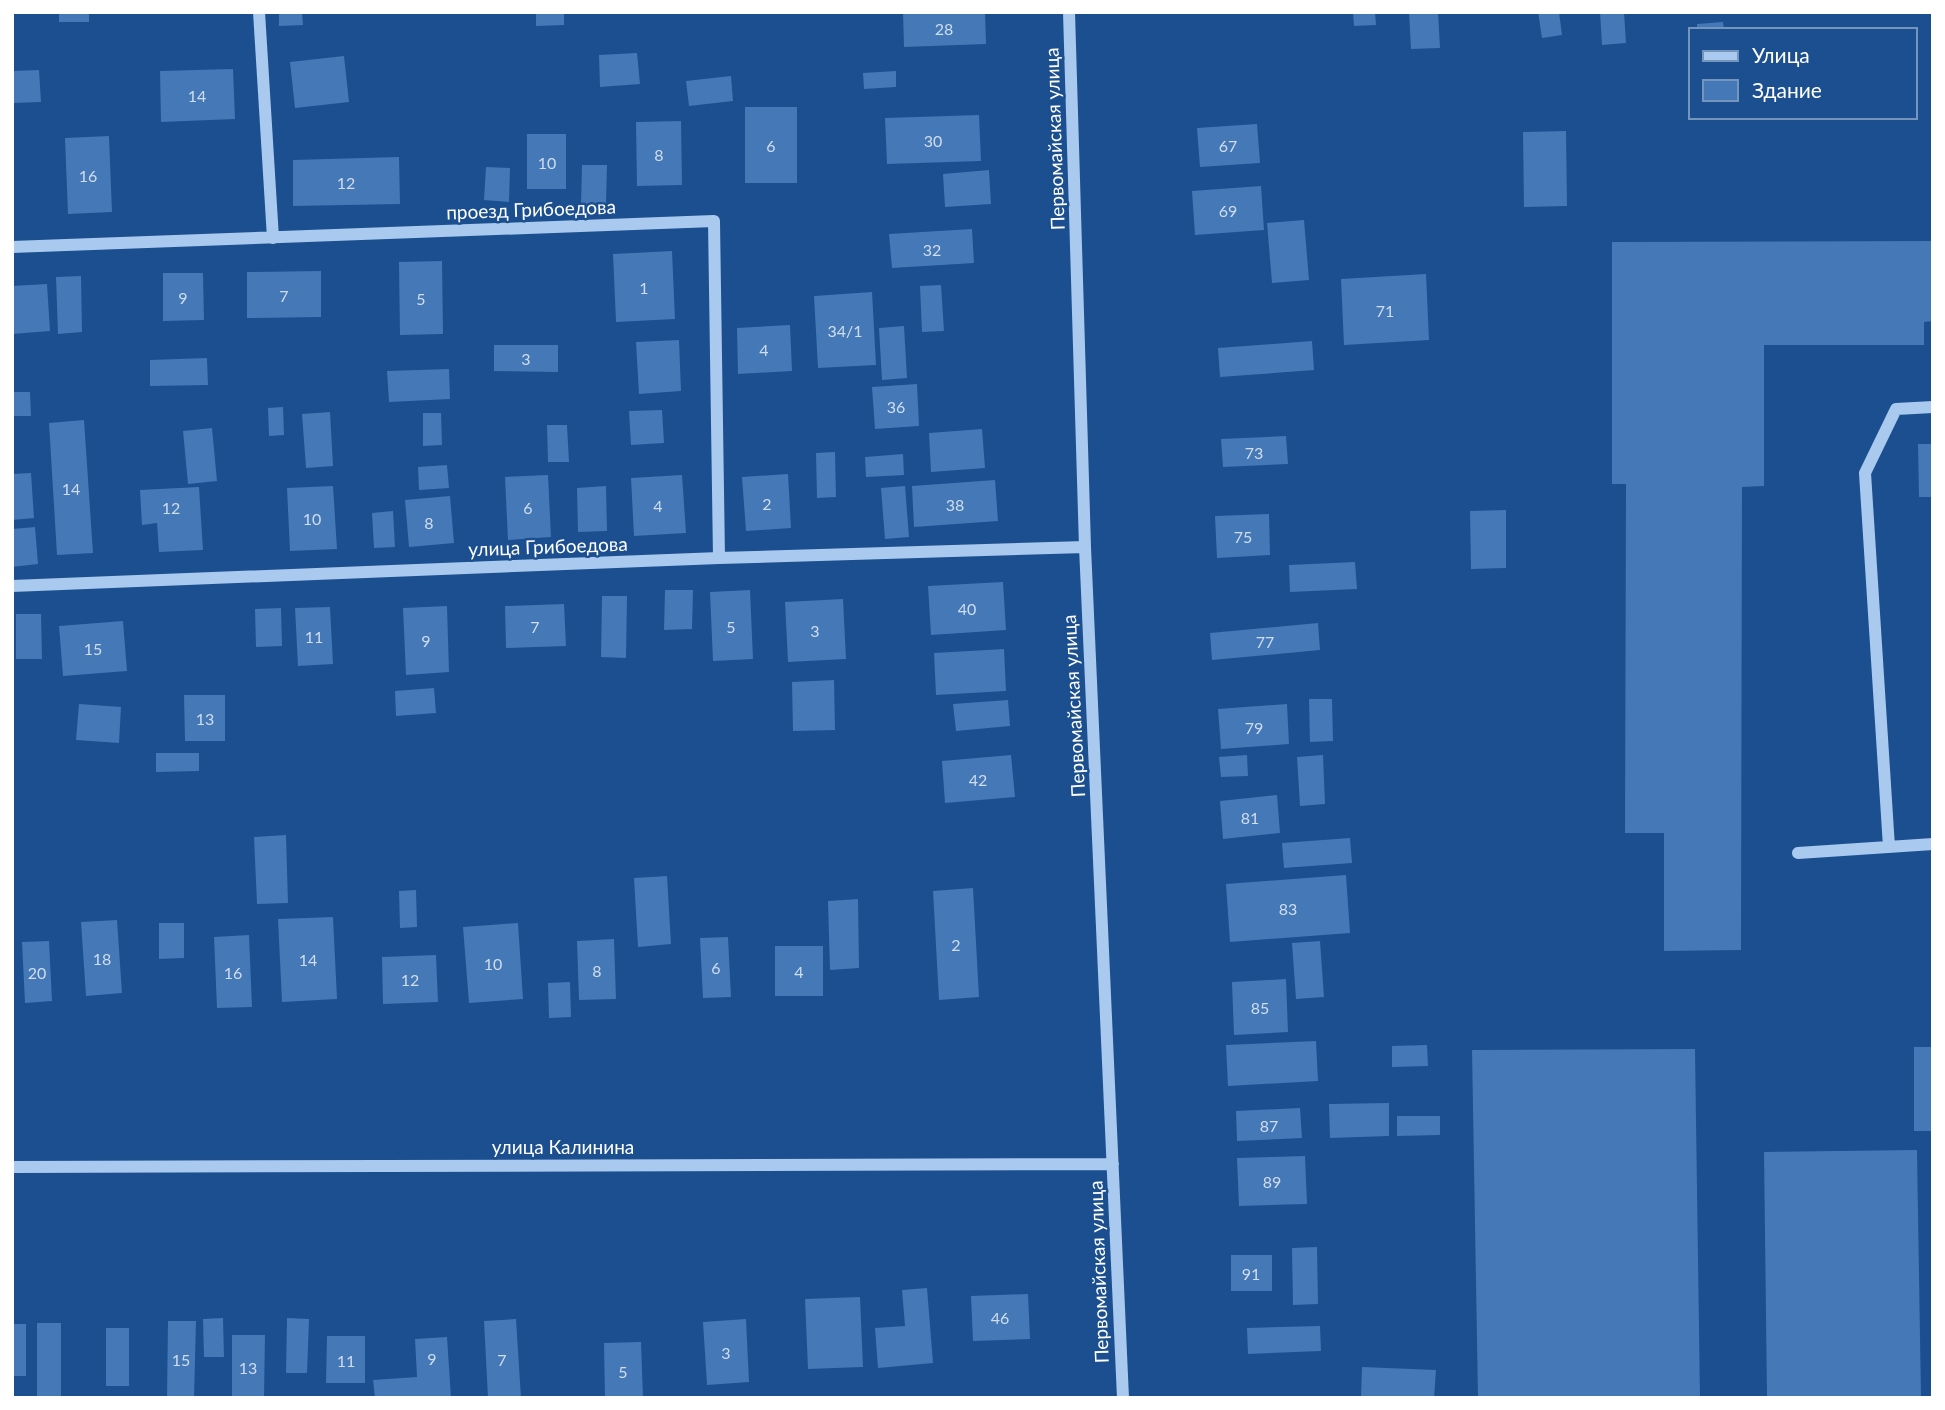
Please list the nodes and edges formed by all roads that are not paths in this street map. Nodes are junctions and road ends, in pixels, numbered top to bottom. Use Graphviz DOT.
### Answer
graph roads {
  1 [pos="259,12"];
  2 [pos="1069,12"];
  3 [pos="273,237"];
  4 [pos="12,247"];
  5 [pos="1933,407"];
  6 [pos="1085,547"];
  7 [pos="719,558"];
  8 [pos="12,586"];
  9 [pos="1933,844"];
  10 [pos="1889,847"];
  11 [pos="1798,853"];
  12 [pos="1113,1164"];
  13 [pos="12,1167"];
  14 [pos="1123,1398"];
  1 -- 3 [label="street"];
  2 -- 6 [label="street, Первомайская улица"];
  3 -- 4 [label="street, проезд Грибоедова"];
  3 -- 7 [label="street, проезд Грибоедова"];
  5 -- 10 [label="street"];
  6 -- 7 [label="street, улица Грибоедова"];
  6 -- 12 [label="street, Первомайская улица"];
  7 -- 8 [label="street, улица Грибоедова"];
  9 -- 10 [label="street"];
  10 -- 11 [label="street"];
  12 -- 13 [label="street, улица Калинина"];
  12 -- 14 [label="street, Первомайская улица"];
}
